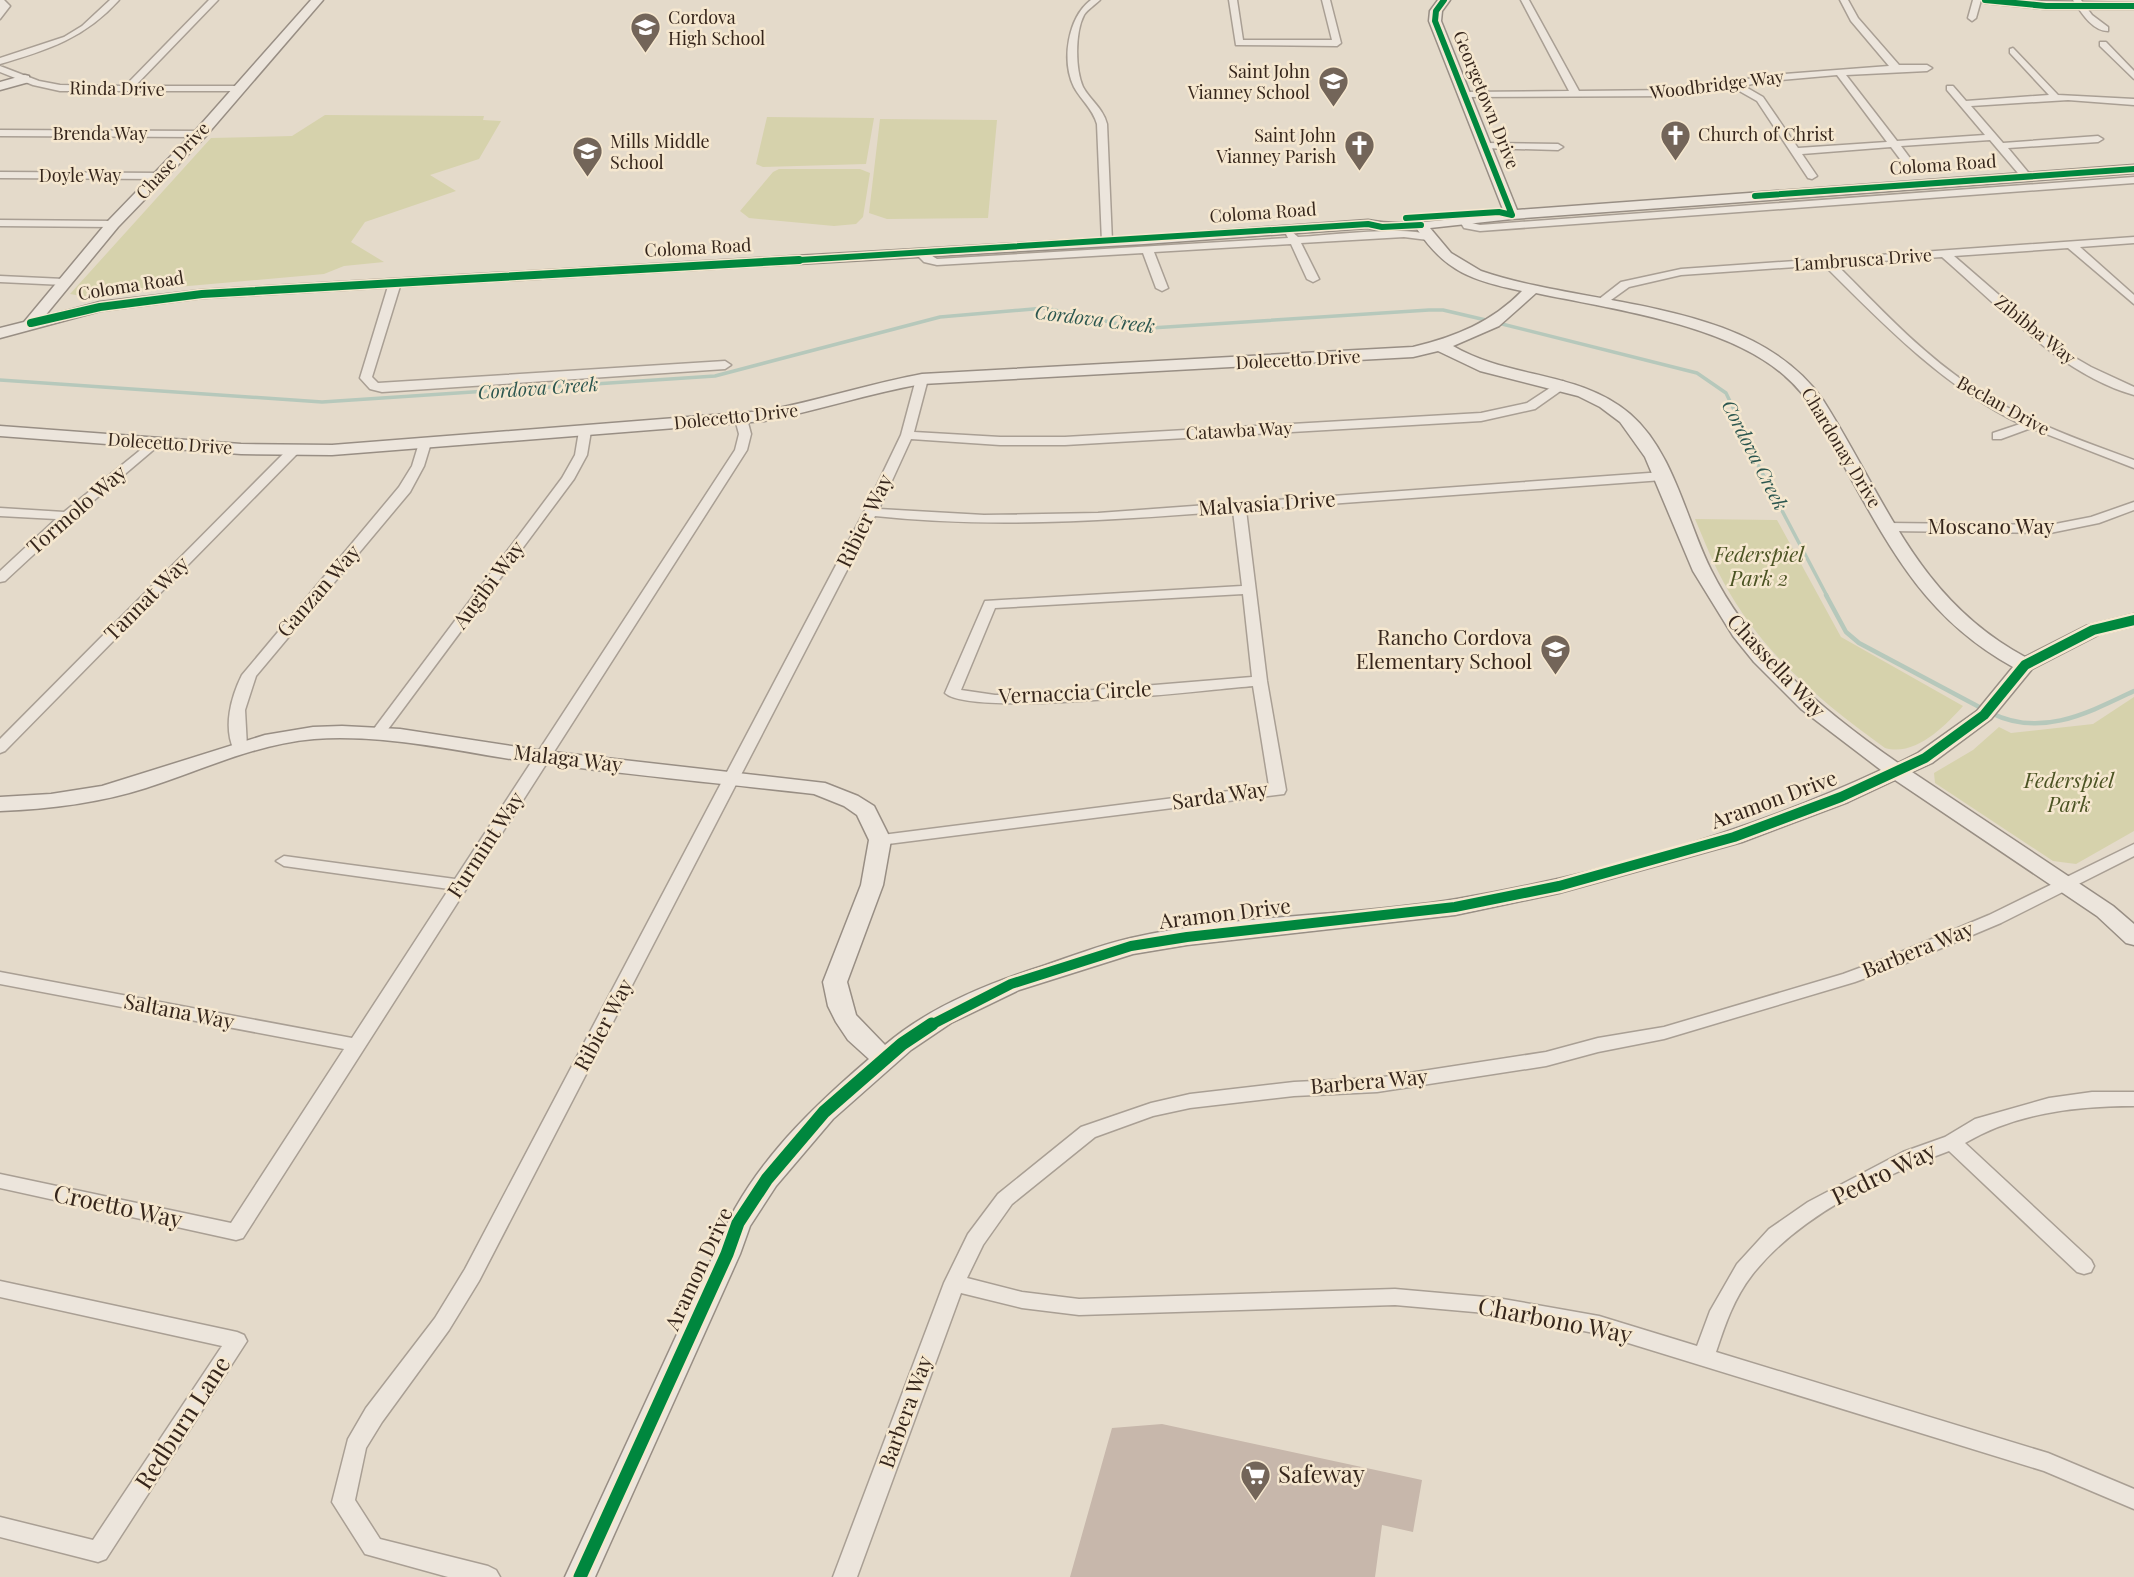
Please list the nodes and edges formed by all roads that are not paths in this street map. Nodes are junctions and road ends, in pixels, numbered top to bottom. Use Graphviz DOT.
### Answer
graph roads {
  1 [pos="116,0"];
  2 [pos="214,0"];
  3 [pos="317,0"];
  4 [pos="1096,0"];
  5 [pos="1233,0"];
  6 [pos="1326,0"];
  7 [pos="1444,0"];
  8 [pos="1525,0"];
  9 [pos="1844,0"];
  10 [pos="1978,0"];
  11 [pos="1985,0"];
  12 [pos="0,1"];
  13 [pos="2079,3"];
  14 [pos="2134,6"];
  15 [pos="0,16"];
  16 [pos="1972,18"];
  17 [pos="2105,29"];
  18 [pos="2102,44"];
  19 [pos="2013,51"];
  20 [pos="0,61"];
  21 [pos="1896,68"];
  22 [pos="1927,68"];
  23 [pos="0,69"];
  24 [pos="1840,73"];
  25 [pos="2134,75"];
  26 [pos="25,79"];
  27 [pos="1736,85"];
  28 [pos="0,86"];
  29 [pos="1950,88"];
  30 [pos="127,89"];
  31 [pos="238,89"];
  32 [pos="1464,95"];
  33 [pos="1576,95"];
  34 [pos="2055,97"];
  35 [pos="2134,102"];
  36 [pos="1964,104"];
  37 [pos="0,133"];
  38 [pos="200,134"];
  39 [pos="2098,139"];
  40 [pos="1995,141"];
  41 [pos="1895,144"];
  42 [pos="1484,146"];
  43 [pos="1558,147"];
  44 [pos="1796,151"];
  45 [pos="1913,169"];
  46 [pos="2134,169"];
  47 [pos="0,176"];
  48 [pos="160,176"];
  49 [pos="1812,176"];
  50 [pos="2027,177"];
  51 [pos="2134,180"];
  52 [pos="1512,215"];
  53 [pos="1385,220"];
  54 [pos="1464,220"];
  55 [pos="0,223"];
  56 [pos="113,224"];
  57 [pos="1368,224"];
  58 [pos="1425,231"];
  59 [pos="1291,235"];
  60 [pos="2134,240"];
  61 [pos="1107,242"];
  62 [pos="2071,245"];
  63 [pos="1147,249"];
  64 [pos="920,253"];
  65 [pos="1945,254"];
  66 [pos="1828,264"];
  67 [pos="0,279"];
  68 [pos="1313,279"];
  69 [pos="64,282"];
  70 [pos="395,283"];
  71 [pos="1162,288"];
  72 [pos="1534,288"];
  73 [pos="2134,301"];
  74 [pos="1600,303"];
  75 [pos="32,323"];
  76 [pos="0,333"];
  77 [pos="1441,346"];
  78 [pos="725,365"];
  79 [pos="922,379"];
  80 [pos="1563,385"];
  81 [pos="2134,391"];
  82 [pos="741,419"];
  83 [pos="2031,424"];
  84 [pos="0,431"];
  85 [pos="584,431"];
  86 [pos="907,435"];
  87 [pos="1997,436"];
  88 [pos="154,443"];
  89 [pos="425,443"];
  90 [pos="294,450"];
  91 [pos="2134,464"];
  92 [pos="1663,476"];
  93 [pos="1239,506"];
  94 [pos="2134,506"];
  95 [pos="0,512"];
  96 [pos="871,512"];
  97 [pos="67,516"];
  98 [pos="1888,527"];
  99 [pos="0,578"];
  100 [pos="1249,590"];
  101 [pos="2134,620"];
  102 [pos="2025,664"];
  103 [pos="1260,681"];
  104 [pos="377,733"];
  105 [pos="239,747"];
  106 [pos="0,748"];
  107 [pos="543,757"];
  108 [pos="1897,772"];
  109 [pos="733,778"];
  110 [pos="0,804"];
  111 [pos="880,841"];
  112 [pos="2134,849"];
  113 [pos="284,861"];
  114 [pos="2064,884"];
  115 [pos="460,886"];
  116 [pos="2134,937"];
  117 [pos="0,978"];
  118 [pos="357,1045"];
  119 [pos="884,1057"];
  120 [pos="2134,1099"];
  121 [pos="1952,1142"];
  122 [pos="0,1181"];
  123 [pos="236,1232"];
  124 [pos="2084,1266"];
  125 [pos="954,1283"];
  126 [pos="0,1289"];
  127 [pos="1705,1355"];
  128 [pos="2134,1499"];
  129 [pos="0,1527"];
  130 [pos="488,1577"];
  131 [pos="580,1577"];
  132 [pos="845,1577"];
  1 -- 20 [label="street"];
  2 -- 30 [label="street"];
  3 -- 31 [label="street, Chase Drive"];
  4 -- 61 [label="street"];
  5 -- 6 [label="street"];
  7 -- 32 [label="street, Georgetown Drive"];
  8 -- 33 [label="street"];
  9 -- 21 [label="street"];
  10 -- 16 [label="street"];
  11 -- 13 [label="street"];
  12 -- 15 [label="street"];
  13 -- 14 [label="street"];
  13 -- 17 [label="street"];
  18 -- 25 [label="street"];
  19 -- 34 [label="street"];
  21 -- 22 [label="street, Woodbridge Way"];
  21 -- 24 [label="street, Woodbridge Way"];
  23 -- 26 [label="street, Rinda Drive"];
  24 -- 27 [label="street, Woodbridge Way"];
  24 -- 41 [label="street"];
  26 -- 28 [label="street"];
  26 -- 30 [label="street, Rinda Drive"];
  27 -- 33 [label="street, Woodbridge Way"];
  27 -- 44 [label="street"];
  29 -- 36 [label="street"];
  30 -- 31 [label="street, Rinda Drive"];
  31 -- 38 [label="street, Chase Drive"];
  32 -- 33 [label="street, Woodbridge Way"];
  32 -- 42 [label="street, Georgetown Drive"];
  34 -- 35 [label="street"];
  34 -- 36 [label="street"];
  36 -- 40 [label="street"];
  37 -- 38 [label="street, Brenda Way"];
  38 -- 48 [label="street, Chase Drive"];
  39 -- 40 [label="street"];
  40 -- 41 [label="street"];
  40 -- 50 [label="street"];
  41 -- 44 [label="street"];
  41 -- 45 [label="street"];
  42 -- 43 [label="street"];
  42 -- 52 [label="street, Georgetown Drive"];
  44 -- 49 [label="street"];
  46 -- 50 [label="street, Coloma Road"];
  47 -- 48 [label="street, Doyle Way"];
  48 -- 56 [label="street, Chase Drive"];
  50 -- 52 [label="street, Coloma Road"];
  51 -- 54 [label="street, Coloma Road"];
  52 -- 53 [label="street, Coloma Road"];
  52 -- 54 [label="street, Coloma Road"];
  53 -- 57 [label="street, Coloma Road"];
  53 -- 58 [label="street"];
  54 -- 58 [label="street, Coloma Road"];
  55 -- 56 [label="street"];
  56 -- 69 [label="street, Chase Drive"];
  57 -- 58 [label="street, Coloma Road"];
  57 -- 59 [label="street, Coloma Road"];
  58 -- 59 [label="street, Coloma Road"];
  58 -- 72 [label="street, Chardonay Drive"];
  59 -- 61 [label="street, Coloma Road"];
  59 -- 63 [label="street, Coloma Road"];
  59 -- 68 [label="street"];
  60 -- 62 [label="street, Lambrusca Drive"];
  61 -- 64 [label="street, Coloma Road"];
  62 -- 65 [label="street, Lambrusca Drive"];
  62 -- 73 [label="street"];
  63 -- 64 [label="street, Coloma Road"];
  63 -- 71 [label="street"];
  64 -- 70 [label="street, Coloma Road"];
  65 -- 66 [label="street, Lambrusca Drive"];
  65 -- 81 [label="street, Zibibba Way"];
  66 -- 74 [label="street, Lambrusca Drive"];
  66 -- 83 [label="street, Beclan Drive"];
  67 -- 69 [label="street"];
  69 -- 75 [label="street, Chase Drive"];
  70 -- 75 [label="street, Coloma Road"];
  70 -- 78 [label="street"];
  72 -- 74 [label="street, Chardonay Drive"];
  72 -- 77 [label="street, Dolecetto Drive"];
  74 -- 98 [label="street, Chardonay Drive"];
  75 -- 76 [label="street, Coloma Road"];
  77 -- 79 [label="street, Dolecetto Drive"];
  77 -- 80 [label="street, Chassella Way"];
  79 -- 82 [label="street, Dolecetto Drive"];
  79 -- 86 [label="street, Ribier Way"];
  80 -- 86 [label="street, Catawba Way"];
  80 -- 92 [label="street, Chassella Way"];
  82 -- 85 [label="street, Dolecetto Drive"];
  82 -- 107 [label="street, Furmint Way"];
  83 -- 87 [label="street"];
  83 -- 91 [label="street, Beclan Drive"];
  84 -- 88 [label="street, Dolecetto Drive"];
  85 -- 89 [label="street, Dolecetto Drive"];
  85 -- 104 [label="street, Augibi Way"];
  86 -- 96 [label="street, Ribier Way"];
  88 -- 90 [label="street, Dolecetto Drive"];
  88 -- 97 [label="street, Tormolo Way"];
  89 -- 90 [label="street, Dolecetto Drive"];
  89 -- 105 [label="street, Ganzan Way"];
  90 -- 106 [label="street, Tannat Way"];
  92 -- 93 [label="street, Malvasia Drive"];
  92 -- 108 [label="street, Chassella Way"];
  93 -- 96 [label="street, Malvasia Drive"];
  93 -- 100 [label="street, Sarda Way"];
  94 -- 98 [label="street, Moscano Way"];
  95 -- 97 [label="street"];
  96 -- 109 [label="street, Ribier Way"];
  97 -- 99 [label="street, Tormolo Way"];
  98 -- 102 [label="street, Chardonay Drive"];
  100 -- 103 [label="street, Sarda Way"];
  100 -- 103 [label="street, Vernaccia Circle"];
  101 -- 102 [label="street, Aramon Drive"];
  102 -- 108 [label="street, Aramon Drive"];
  103 -- 111 [label="street, Sarda Way"];
  104 -- 105 [label="street, Malaga Way"];
  104 -- 107 [label="street, Malaga Way"];
  105 -- 110 [label="street, Malaga Way"];
  107 -- 109 [label="street, Malaga Way"];
  107 -- 115 [label="street, Furmint Way"];
  108 -- 114 [label="street, Chassella Way"];
  108 -- 119 [label="street, Aramon Drive"];
  109 -- 111 [label="street, Malaga Way"];
  109 -- 130 [label="street, Ribier Way"];
  111 -- 119 [label="street"];
  112 -- 114 [label="street, Barbera Way"];
  113 -- 115 [label="street"];
  114 -- 116 [label="street, Chassella Way"];
  114 -- 125 [label="street, Barbera Way"];
  115 -- 118 [label="street, Furmint Way"];
  117 -- 118 [label="street, Saltana Way"];
  118 -- 123 [label="street, Furmint Way"];
  119 -- 131 [label="street, Aramon Drive"];
  120 -- 121 [label="street, Pedro Way"];
  121 -- 124 [label="street"];
  121 -- 127 [label="street, Pedro Way"];
  122 -- 123 [label="street, Croetto Way"];
  125 -- 127 [label="street, Charbono Way"];
  125 -- 132 [label="street, Barbera Way"];
  126 -- 129 [label="street, Redburn Lane"];
  127 -- 128 [label="street, Charbono Way"];
}
